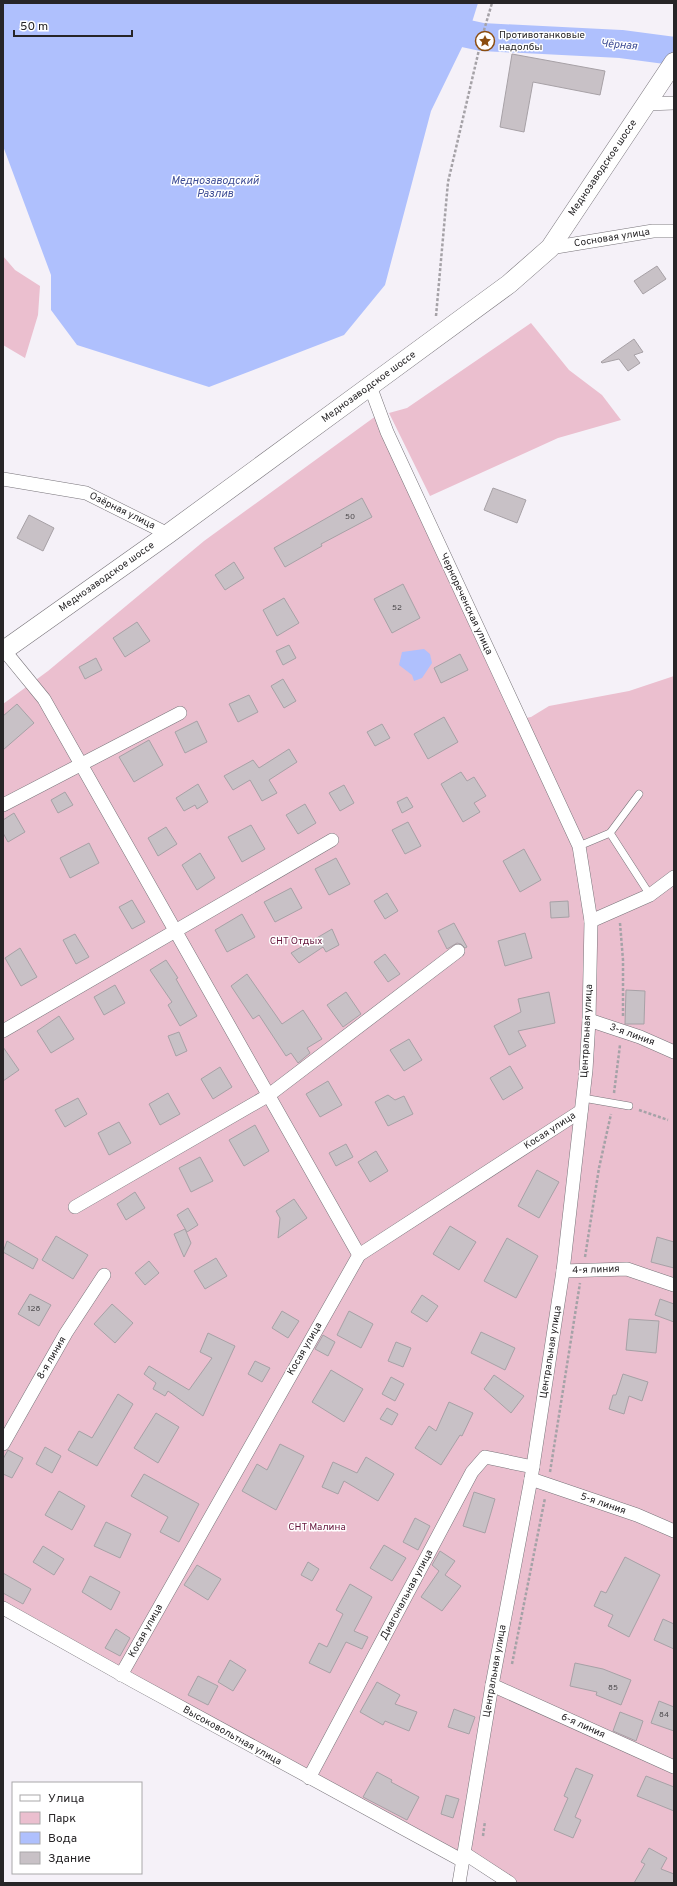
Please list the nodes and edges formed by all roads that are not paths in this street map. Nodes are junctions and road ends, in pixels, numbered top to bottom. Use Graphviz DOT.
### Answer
graph roads {
  1 [pos="674,62"];
  2 [pos="647,103"];
  3 [pos="674,103"];
  4 [pos="674,231"];
  5 [pos="550,248"];
  6 [pos="370,386"];
  7 [pos="3,479"];
  8 [pos="168,534"];
  9 [pos="4,650"];
  10 [pos="180,713"];
  11 [pos="81,764"];
  12 [pos="639,794"];
  13 [pos="3,805"];
  14 [pos="567,820"];
  15 [pos="610,833"];
  16 [pos="332,840"];
  17 [pos="579,846"];
  18 [pos="674,877"];
  19 [pos="650,895"];
  20 [pos="591,921"];
  21 [pos="175,932"];
  22 [pos="458,951"];
  23 [pos="589,1020"];
  24 [pos="3,1031"];
  25 [pos="674,1052"];
  26 [pos="269,1095"];
  27 [pos="582,1104"];
  28 [pos="629,1106"];
  29 [pos="75,1207"];
  30 [pos="359,1255"];
  31 [pos="563,1271"];
  32 [pos="104,1275"];
  33 [pos="674,1285"];
  34 [pos="3,1444"];
  35 [pos="532,1473"];
  36 [pos="674,1532"];
  37 [pos="3,1608"];
  38 [pos="121,1675"];
  39 [pos="492,1686"];
  40 [pos="674,1767"];
  41 [pos="309,1778"];
  42 [pos="464,1857"];
  43 [pos="459,1883"];
  44 [pos="510,1883"];
  1 -- 2 [label="main road, Меднозаводское шоссе"];
  2 -- 3 [label="street"];
  2 -- 5 [label="main road, Меднозаводское шоссе"];
  4 -- 5 [label="street, Сосновая улица"];
  5 -- 6 [label="main road, Меднозаводское шоссе"];
  6 -- 8 [label="main road, Меднозаводское шоссе"];
  6 -- 14 [label="street, Чернореченская улица"];
  7 -- 8 [label="street, Озёрная улица"];
  8 -- 9 [label="main road, Меднозаводское шоссе"];
  9 -- 11 [label="street"];
  10 -- 11 [label="street"];
  11 -- 13 [label="street"];
  11 -- 21 [label="street"];
  12 -- 15 [label="lane"];
  14 -- 17 [label="street, Центральная улица"];
  15 -- 17 [label="lane"];
  15 -- 19 [label="lane"];
  16 -- 21 [label="street"];
  17 -- 20 [label="street, Центральная улица"];
  18 -- 19 [label="street"];
  19 -- 20 [label="street"];
  20 -- 23 [label="street, Центральная улица"];
  21 -- 24 [label="street"];
  21 -- 26 [label="street"];
  22 -- 26 [label="street"];
  23 -- 25 [label="street, 3-я линия"];
  23 -- 27 [label="street, Центральная улица"];
  26 -- 29 [label="street"];
  26 -- 30 [label="street"];
  27 -- 28 [label="lane"];
  27 -- 30 [label="street, Косая улица"];
  27 -- 31 [label="street, Центральная улица"];
  30 -- 38 [label="street, Косая улица"];
  31 -- 33 [label="street, 4-я линия"];
  31 -- 35 [label="street, Центральная улица"];
  32 -- 34 [label="street, 8-я линия"];
  35 -- 36 [label="street, 5-я линия"];
  35 -- 39 [label="street, Центральная улица"];
  35 -- 41 [label="street, Диагональная улица"];
  37 -- 38 [label="street, Высоковольтная улица"];
  38 -- 41 [label="street, Высоковольтная улица"];
  39 -- 40 [label="street, 6-я линия"];
  39 -- 42 [label="street, Центральная улица"];
  41 -- 42 [label="street, Высоковольтная улица"];
  42 -- 43 [label="street, Центральная улица"];
  42 -- 44 [label="street, Высоковольтная улица"];
}
